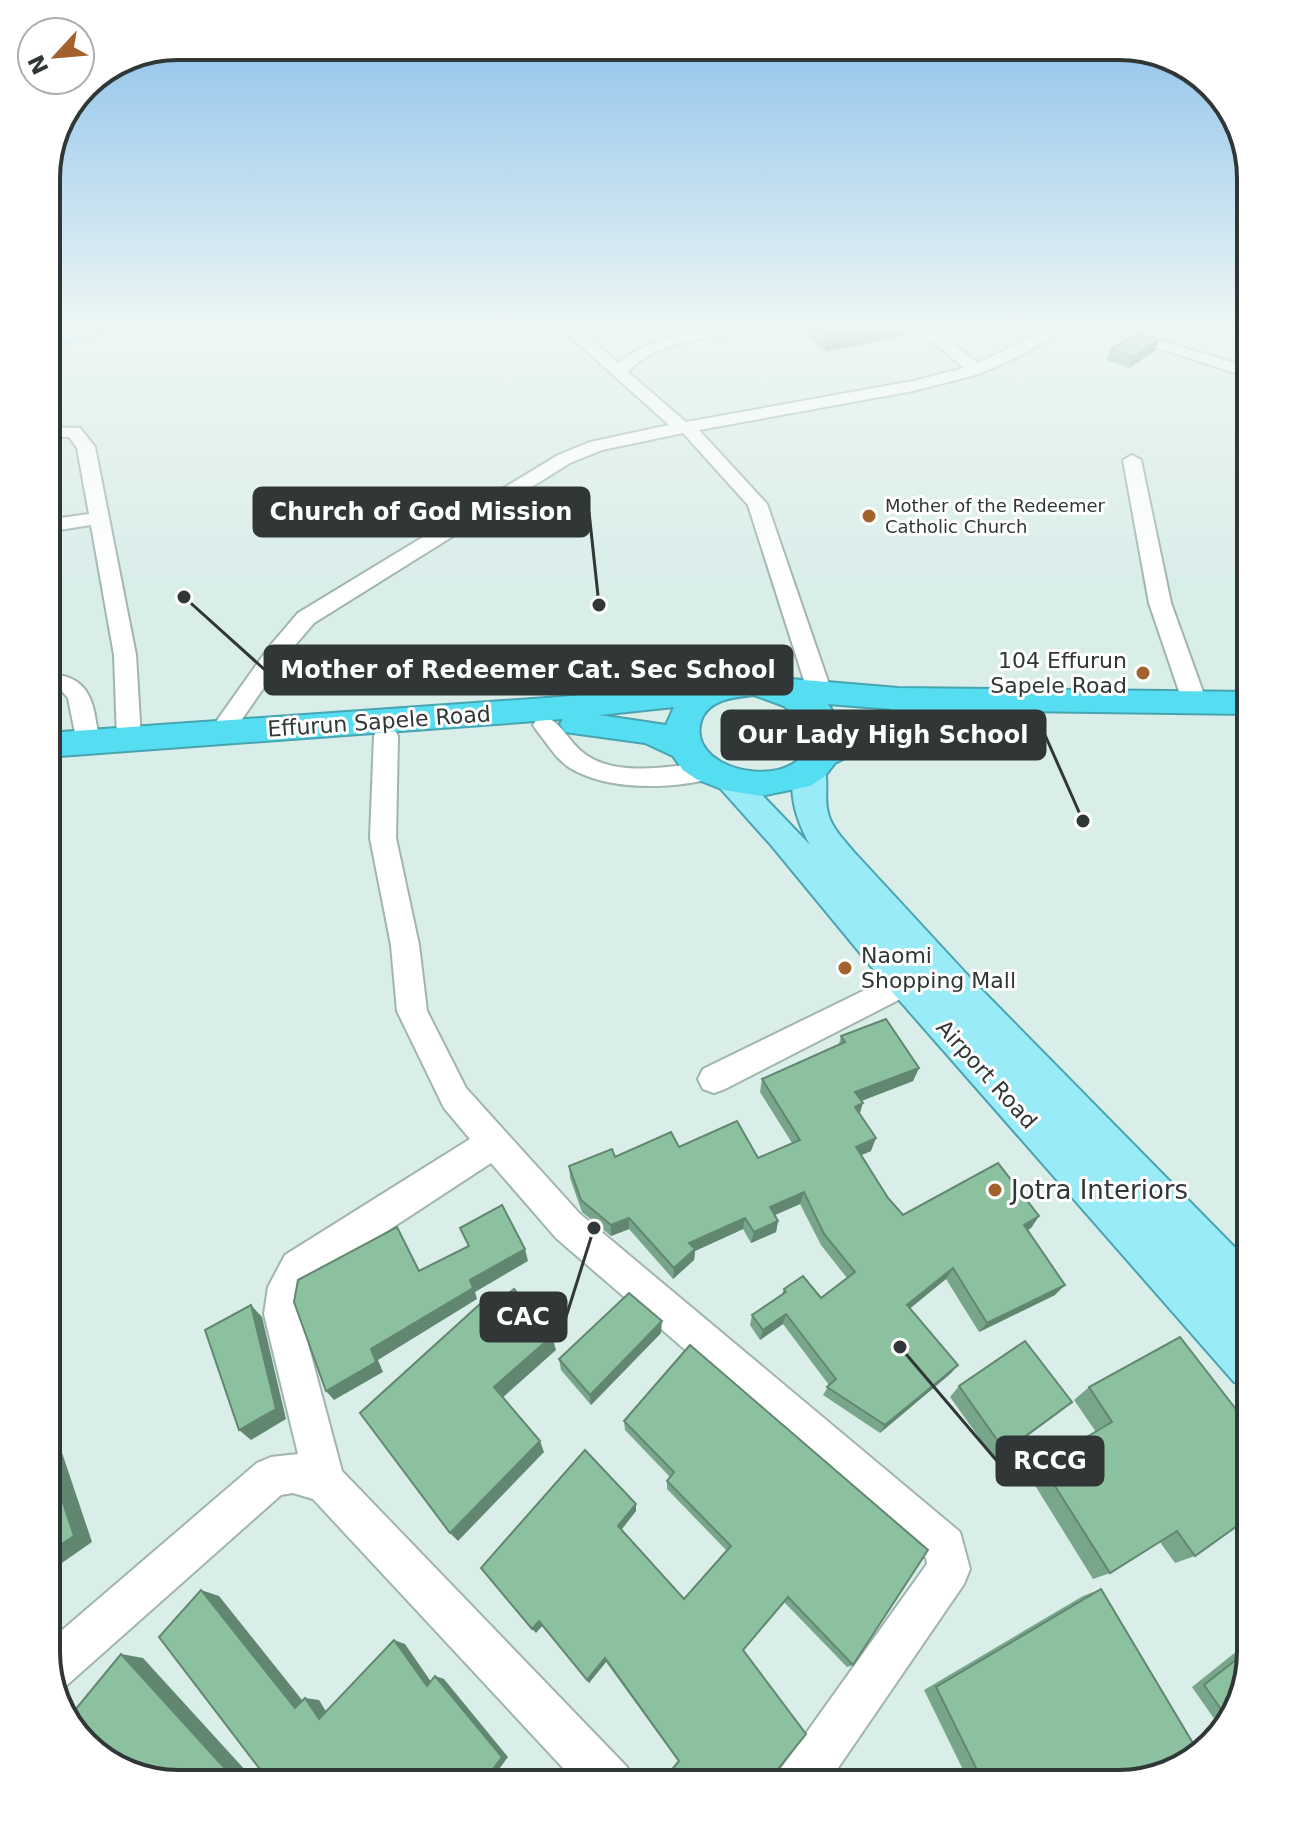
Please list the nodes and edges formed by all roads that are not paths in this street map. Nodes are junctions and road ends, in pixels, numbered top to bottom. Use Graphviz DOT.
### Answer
graph roads {
  1 [pos="669,413"];
  2 [pos="761,413"];
  3 [pos="685,427"];
  4 [pos="60,432"];
  5 [pos="1132,460"];
  6 [pos="99,518"];
  7 [pos="60,524"];
  8 [pos="60,680"];
  9 [pos="777,689"];
  10 [pos="705,693"];
  11 [pos="820,693"];
  12 [pos="1195,703"];
  13 [pos="1237,703"];
  14 [pos="1237,716"];
  15 [pos="221,732"];
  16 [pos="386,736"];
  17 [pos="129,738"];
  18 [pos="87,742"];
  19 [pos="60,744"];
  20 [pos="60,760"];
  21 [pos="816,762"];
  22 [pos="707,766"];
  23 [pos="906,982"];
  24 [pos="714,1079"];
  25 [pos="1028,1091"];
  26 [pos="494,1142"];
  27 [pos="1237,1284"];
  28 [pos="1237,1348"];
  29 [pos="325,1482"];
  30 [pos="61,1661"];
  31 [pos="597,1770"];
  32 [pos="809,1770"];
  1 -- 3 [label="street"];
  2 -- 3 [label="street"];
  3 -- 11 [label="street"];
  3 -- 15 [label="street"];
  4 -- 6 [label="street"];
  5 -- 12 [label="street"];
  6 -- 7 [label="street"];
  6 -- 17 [label="street"];
  8 -- 18 [label="street"];
  9 -- 10 [label="highway"];
  9 -- 11 [label="highway"];
  9 -- 21 [label="highway"];
  10 -- 15 [label="highway, Effurun Sapele Road"];
  10 -- 22 [label="highway"];
  11 -- 12 [label="highway"];
  12 -- 13 [label="highway"];
  14 -- 21 [label="highway"];
  15 -- 17 [label="highway, Effurun Sapele Road"];
  16 -- 20 [label="highway, Effurun Sapele Road"];
  16 -- 22 [label="highway, Effurun Sapele Road"];
  16 -- 26 [label="street"];
  17 -- 18 [label="highway, Effurun Sapele Road"];
  18 -- 19 [label="highway, Effurun Sapele Road"];
  21 -- 22 [label="highway"];
  21 -- 25 [label="main road, Airport Road"];
  22 -- 23 [label="main road, Airport Road"];
  23 -- 24 [label="street"];
  23 -- 25 [label="main road, Airport Road"];
  25 -- 27 [label="main road, Airport Road"];
  25 -- 28 [label="main road, Airport Road"];
  26 -- 29 [label="street"];
  26 -- 32 [label="street"];
  29 -- 30 [label="street"];
  29 -- 31 [label="street"];
}
